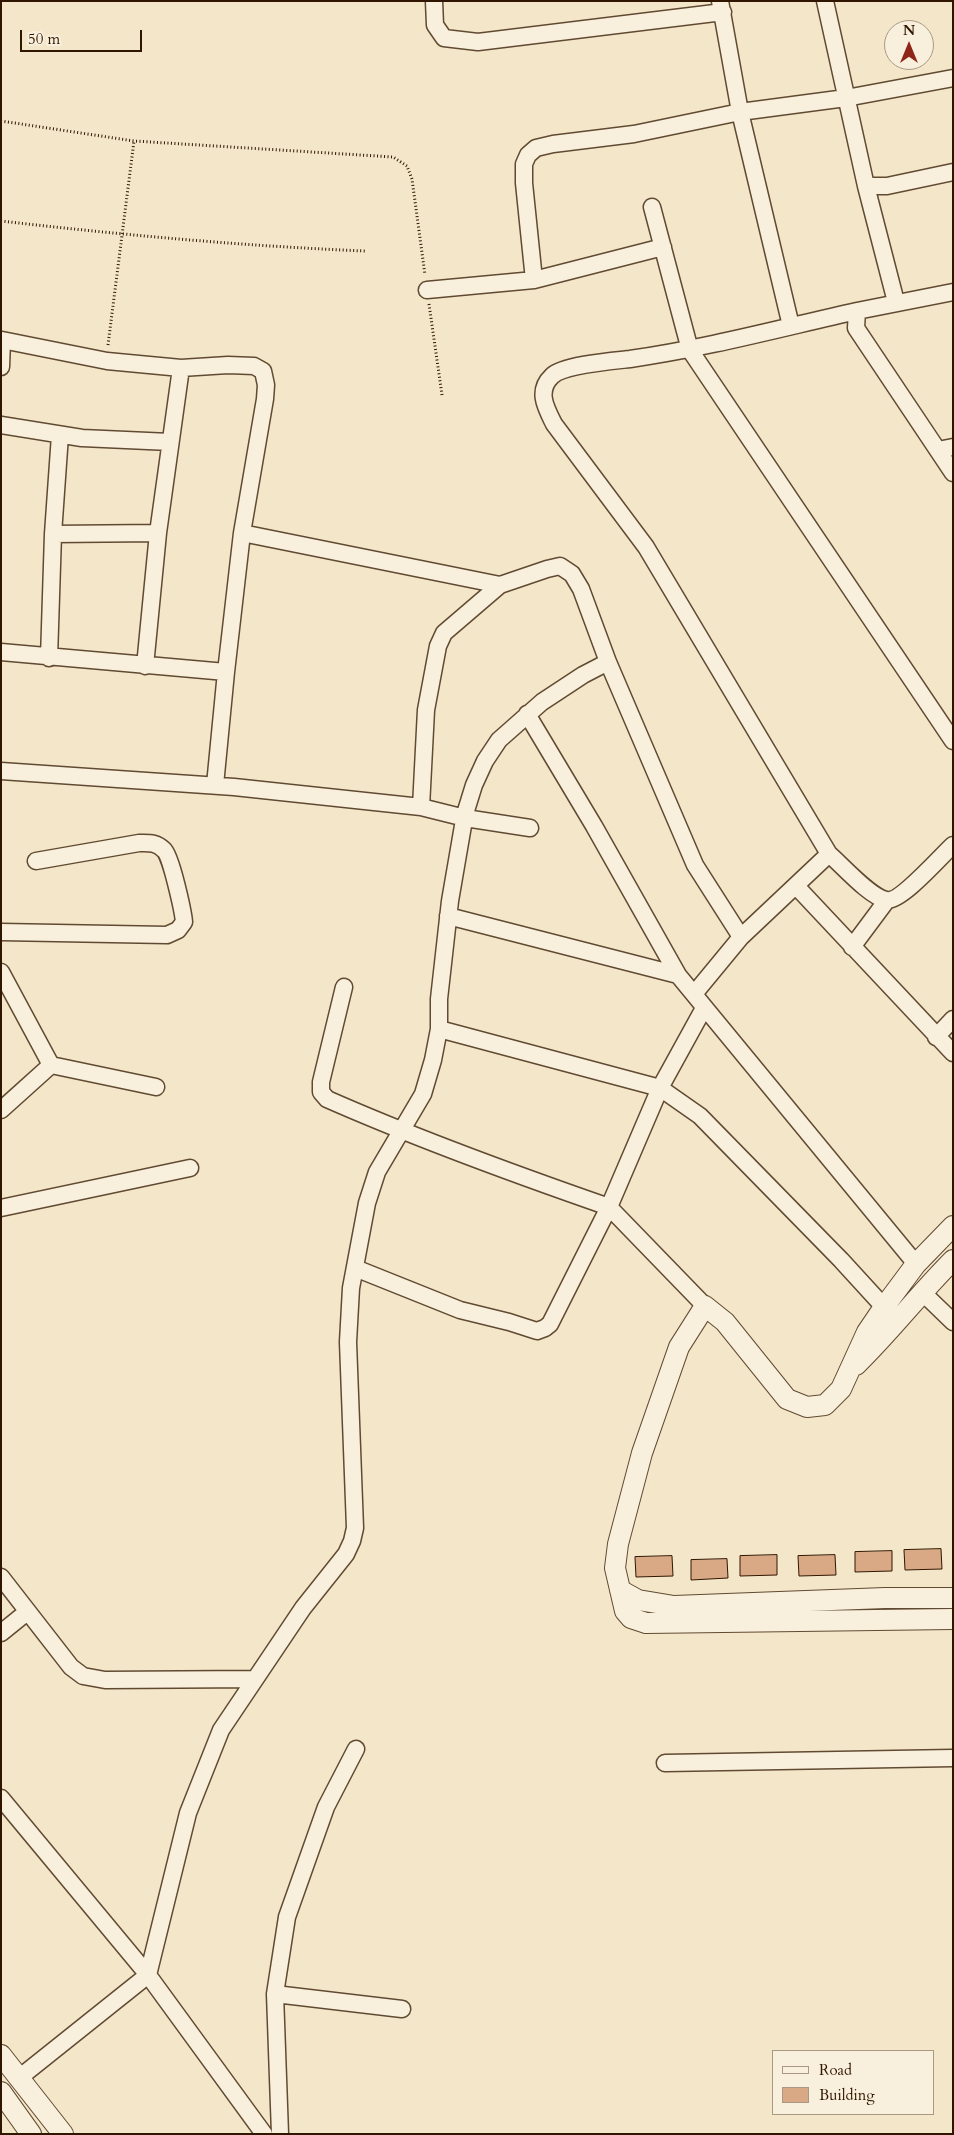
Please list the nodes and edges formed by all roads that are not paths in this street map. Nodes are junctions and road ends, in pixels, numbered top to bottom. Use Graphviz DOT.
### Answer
graph roads {
  1 [pos="434,1"];
  2 [pos="825,1"];
  3 [pos="722,7"];
  4 [pos="953,78"];
  5 [pos="846,98"];
  6 [pos="740,112"];
  7 [pos="953,172"];
  8 [pos="866,186"];
  9 [pos="652,207"];
  10 [pos="663,247"];
  11 [pos="534,280"];
  12 [pos="428,290"];
  13 [pos="953,292"];
  14 [pos="896,302"];
  15 [pos="857,310"];
  16 [pos="791,326"];
  17 [pos="2,340"];
  18 [pos="690,350"];
  19 [pos="1,366"];
  20 [pos="181,368"];
  21 [pos="1,425"];
  22 [pos="60,435"];
  23 [pos="170,442"];
  24 [pos="945,449"];
  25 [pos="953,473"];
  26 [pos="158,533"];
  27 [pos="242,533"];
  28 [pos="53,534"];
  29 [pos="500,585"];
  30 [pos="1,652"];
  31 [pos="49,658"];
  32 [pos="608,662"];
  33 [pos="145,666"];
  34 [pos="226,672"];
  35 [pos="527,714"];
  36 [pos="953,740"];
  37 [pos="1,771"];
  38 [pos="215,786"];
  39 [pos="421,807"];
  40 [pos="465,818"];
  41 [pos="530,828"];
  42 [pos="953,845"];
  43 [pos="829,854"];
  44 [pos="36,861"];
  45 [pos="796,886"];
  46 [pos="887,900"];
  47 [pos="448,916"];
  48 [pos="1,932"];
  49 [pos="741,937"];
  50 [pos="852,946"];
  51 [pos="1,972"];
  52 [pos="678,975"];
  53 [pos="344,987"];
  54 [pos="694,994"];
  55 [pos="704,1008"];
  56 [pos="953,1020"];
  57 [pos="438,1029"];
  58 [pos="936,1037"];
  59 [pos="953,1053"];
  60 [pos="51,1066"];
  61 [pos="156,1087"];
  62 [pos="660,1088"];
  63 [pos="1,1110"];
  64 [pos="401,1131"];
  65 [pos="190,1168"];
  66 [pos="609,1207"];
  67 [pos="1,1208"];
  68 [pos="953,1226"];
  69 [pos="953,1260"];
  70 [pos="916,1264"];
  71 [pos="354,1268"];
  72 [pos="922,1292"];
  73 [pos="705,1306"];
  74 [pos="884,1307"];
  75 [pos="953,1322"];
  76 [pos="848,1373"];
  77 [pos="1,1578"];
  78 [pos="620,1590"];
  79 [pos="953,1598"];
  80 [pos="27,1612"];
  81 [pos="953,1620"];
  82 [pos="1,1633"];
  83 [pos="255,1679"];
  84 [pos="356,1748"];
  85 [pos="953,1758"];
  86 [pos="664,1763"];
  87 [pos="1,1798"];
  88 [pos="148,1975"];
  89 [pos="276,1994"];
  90 [pos="402,2009"];
  91 [pos="1,2055"];
  92 [pos="19,2078"];
  93 [pos="1,2092"];
  94 [pos="31,2134"];
  95 [pos="63,2134"];
  96 [pos="264,2134"];
  97 [pos="280,2134"];
  1 -- 3 [label="street"];
  2 -- 5 [label="street"];
  3 -- 6 [label="street"];
  4 -- 5 [label="street"];
  5 -- 6 [label="street"];
  5 -- 8 [label="street"];
  6 -- 11 [label="street"];
  6 -- 16 [label="street"];
  7 -- 8 [label="street"];
  8 -- 14 [label="street"];
  9 -- 10 [label="street"];
  10 -- 11 [label="street"];
  10 -- 18 [label="street"];
  11 -- 12 [label="street"];
  13 -- 14 [label="street"];
  14 -- 15 [label="street"];
  15 -- 16 [label="street"];
  15 -- 24 [label="street"];
  16 -- 18 [label="street"];
  17 -- 19 [label="street"];
  17 -- 20 [label="street"];
  18 -- 36 [label="street"];
  18 -- 43 [label="street"];
  20 -- 23 [label="street"];
  20 -- 27 [label="street"];
  21 -- 22 [label="street"];
  22 -- 23 [label="street"];
  22 -- 28 [label="street"];
  23 -- 26 [label="street"];
  24 -- 25 [label="street"];
  26 -- 28 [label="street"];
  26 -- 33 [label="street"];
  27 -- 29 [label="street"];
  27 -- 34 [label="street"];
  28 -- 31 [label="street"];
  29 -- 32 [label="street"];
  29 -- 39 [label="street"];
  30 -- 31 [label="street"];
  31 -- 33 [label="street"];
  32 -- 35 [label="street"];
  32 -- 49 [label="street"];
  33 -- 34 [label="street"];
  34 -- 38 [label="street"];
  35 -- 40 [label="street"];
  35 -- 52 [label="street"];
  37 -- 38 [label="street"];
  38 -- 39 [label="street"];
  39 -- 40 [label="street"];
  40 -- 41 [label="street"];
  40 -- 47 [label="street"];
  42 -- 46 [label="street"];
  43 -- 45 [label="street"];
  43 -- 46 [label="street"];
  44 -- 48 [label="street"];
  45 -- 49 [label="street"];
  45 -- 50 [label="street"];
  46 -- 50 [label="street"];
  47 -- 52 [label="street"];
  47 -- 57 [label="street"];
  49 -- 54 [label="street"];
  50 -- 58 [label="street"];
  51 -- 60 [label="street"];
  52 -- 54 [label="street"];
  53 -- 64 [label="street"];
  54 -- 55 [label="street"];
  55 -- 62 [label="street"];
  55 -- 70 [label="street"];
  56 -- 58 [label="street"];
  57 -- 62 [label="street"];
  57 -- 64 [label="street"];
  58 -- 59 [label="street"];
  60 -- 61 [label="street"];
  60 -- 63 [label="street"];
  62 -- 66 [label="street"];
  62 -- 74 [label="street"];
  64 -- 66 [label="street"];
  64 -- 71 [label="street"];
  65 -- 67 [label="street"];
  66 -- 71 [label="street"];
  66 -- 73 [label="street"];
  68 -- 70 [label="street"];
  69 -- 72 [label="street"];
  70 -- 74 [label="street"];
  71 -- 83 [label="street"];
  72 -- 75 [label="street"];
  72 -- 76 [label="street"];
  73 -- 76 [label="street"];
  73 -- 78 [label="street"];
  74 -- 76 [label="street"];
  77 -- 80 [label="street"];
  78 -- 79 [label="street"];
  78 -- 81 [label="street"];
  80 -- 82 [label="street"];
  80 -- 83 [label="street"];
  83 -- 88 [label="street"];
  84 -- 89 [label="street"];
  85 -- 86 [label="street"];
  87 -- 88 [label="street"];
  88 -- 92 [label="street"];
  88 -- 96 [label="street"];
  89 -- 90 [label="street"];
  89 -- 97 [label="street"];
  91 -- 92 [label="street"];
  92 -- 95 [label="street"];
  93 -- 94 [label="street"];
}
